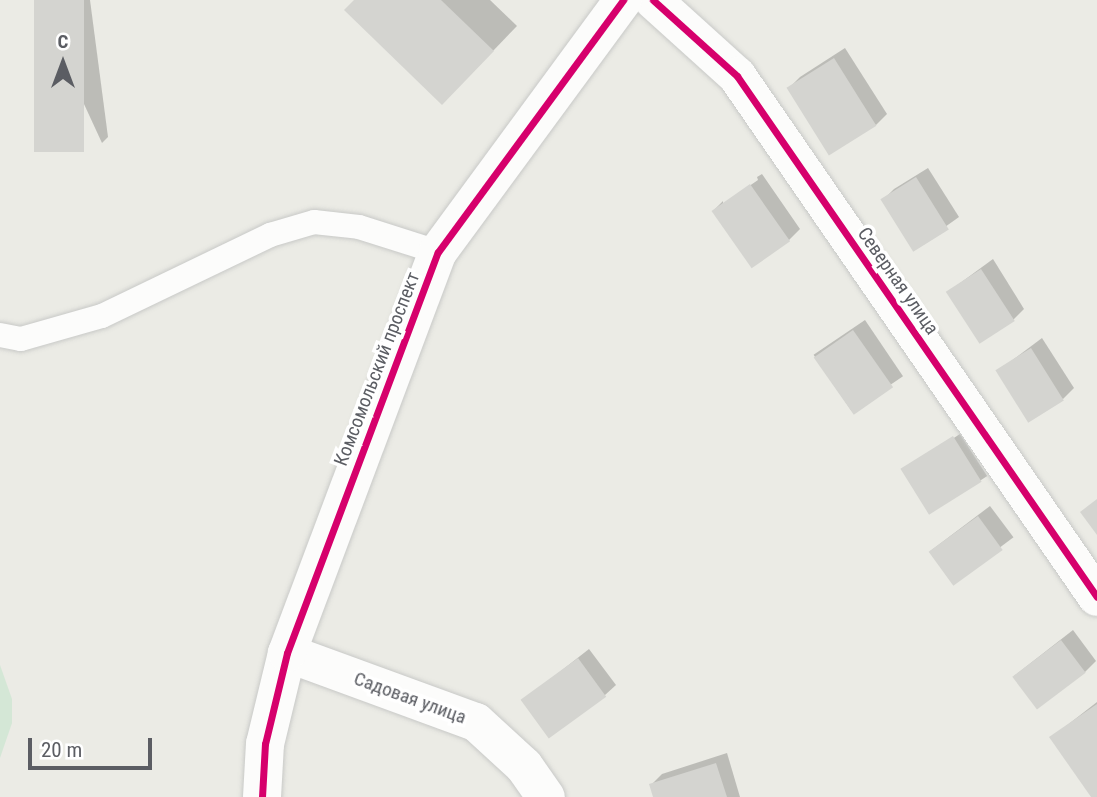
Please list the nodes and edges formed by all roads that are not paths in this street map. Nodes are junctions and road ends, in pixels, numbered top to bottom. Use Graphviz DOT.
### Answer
graph roads {
  1 [pos="623,0"];
  2 [pos="653,0"];
  3 [pos="438,252"];
  4 [pos="0,335"];
  5 [pos="1097,597"];
  6 [pos="286,653"];
  7 [pos="262,797"];
  8 [pos="546,797"];
  1 -- 3 [label="street, Комсомольский проспект"];
  2 -- 5 [label="street, Северная улица"];
  3 -- 4 [label="lane"];
  3 -- 6 [label="street, Комсомольский проспект"];
  6 -- 7 [label="street, Комсомольский проспект"];
  6 -- 8 [label="street, Садовая улица"];
}
